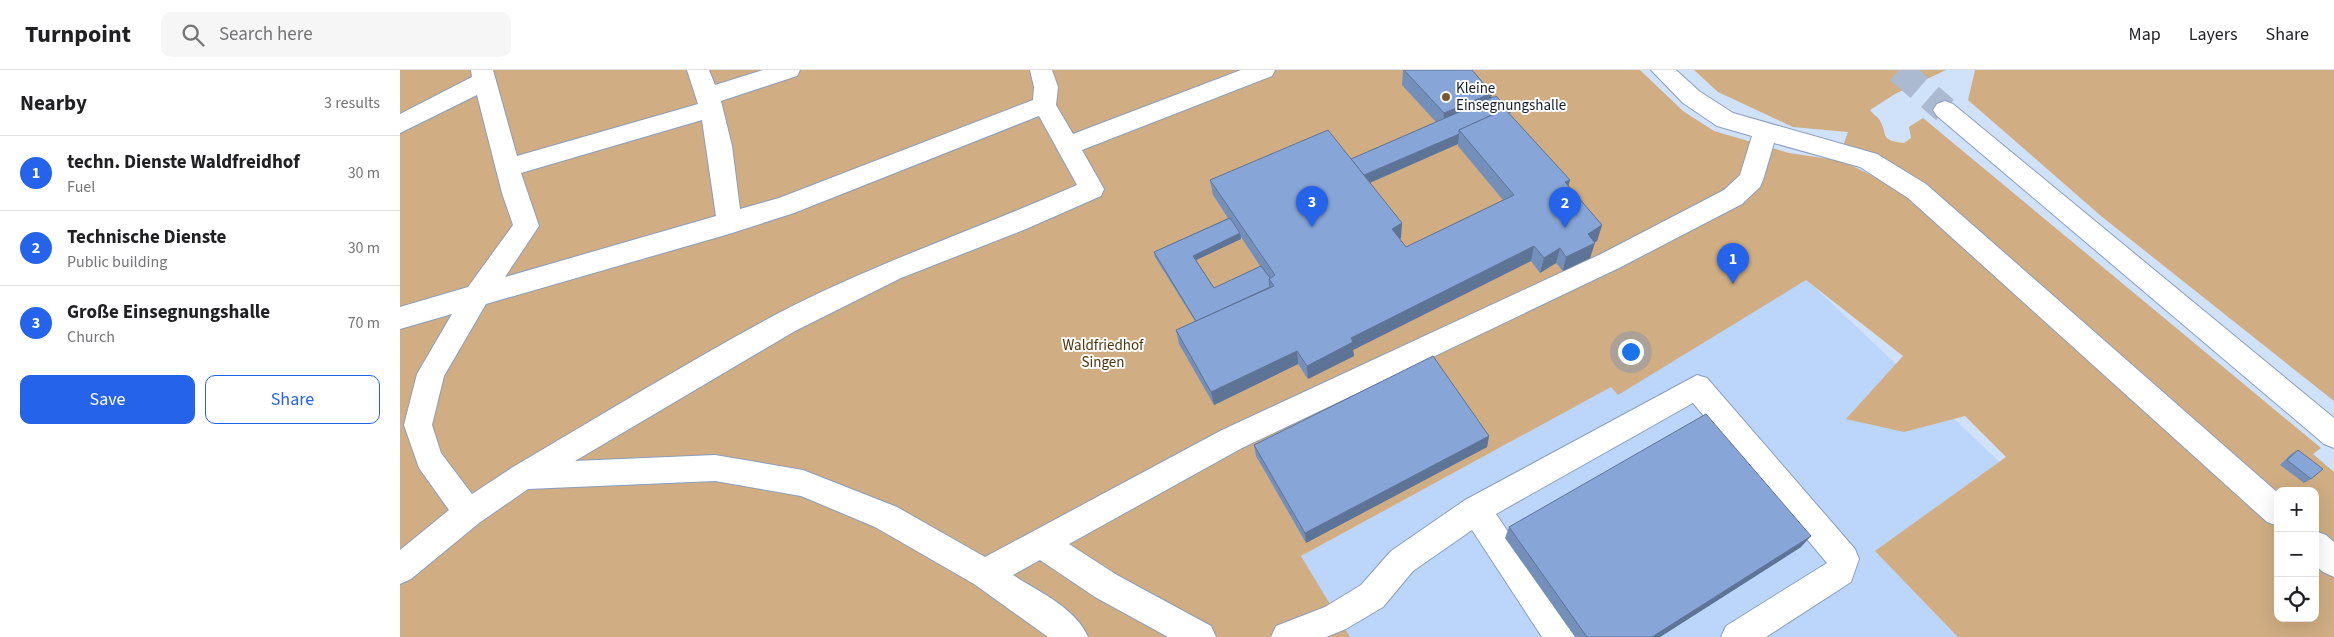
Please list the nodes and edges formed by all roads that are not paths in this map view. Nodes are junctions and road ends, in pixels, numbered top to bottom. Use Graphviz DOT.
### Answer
graph roads {
  1 [pos="698,70"];
  2 [pos="788,70"];
  3 [pos="1041,70"];
  4 [pos="1264,70"];
  5 [pos="1662,70"];
  6 [pos="484,76"];
  7 [pos="710,102"];
  8 [pos="1044,105"];
  9 [pos="1945,110"];
  10 [pos="400,124"];
  11 [pos="1766,131"];
  12 [pos="1067,146"];
  13 [pos="508,168"];
  14 [pos="729,224"];
  15 [pos="478,294"];
  16 [pos="400,318"];
  17 [pos="2334,435"];
  18 [pos="523,476"];
  19 [pos="2274,508"];
  20 [pos="1476,510"];
  21 [pos="468,512"];
  22 [pos="1040,543"];
  23 [pos="2319,549"];
  24 [pos="2334,562"];
  25 [pos="400,569"];
  26 [pos="985,574"];
  27 [pos="1072,637"];
  28 [pos="1200,637"];
  29 [pos="1287,637"];
  30 [pos="1561,637"];
  31 [pos="1737,637"];
  1 -- 7 [label="main road"];
  2 -- 7 [label="main road"];
  3 -- 8 [label="main road"];
  4 -- 12 [label="main road"];
  5 -- 11 [label="main road"];
  6 -- 10 [label="main road"];
  6 -- 13 [label="main road"];
  7 -- 13 [label="main road"];
  7 -- 14 [label="main road"];
  8 -- 12 [label="main road"];
  8 -- 14 [label="main road"];
  9 -- 17 [label="main road"];
  11 -- 19 [label="main road"];
  11 -- 22 [label="main road"];
  12 -- 18 [label="main road"];
  13 -- 15 [label="main road"];
  14 -- 15 [label="main road"];
  15 -- 16 [label="main road"];
  15 -- 21 [label="main road"];
  18 -- 21 [label="main road"];
  18 -- 26 [label="main road"];
  20 -- 29 [label="main road"];
  20 -- 30 [label="main road"];
  20 -- 31 [label="main road"];
  21 -- 25 [label="main road"];
  22 -- 26 [label="main road"];
  22 -- 28 [label="main road"];
  23 -- 24 [label="main road"];
  26 -- 27 [label="main road"];
}
